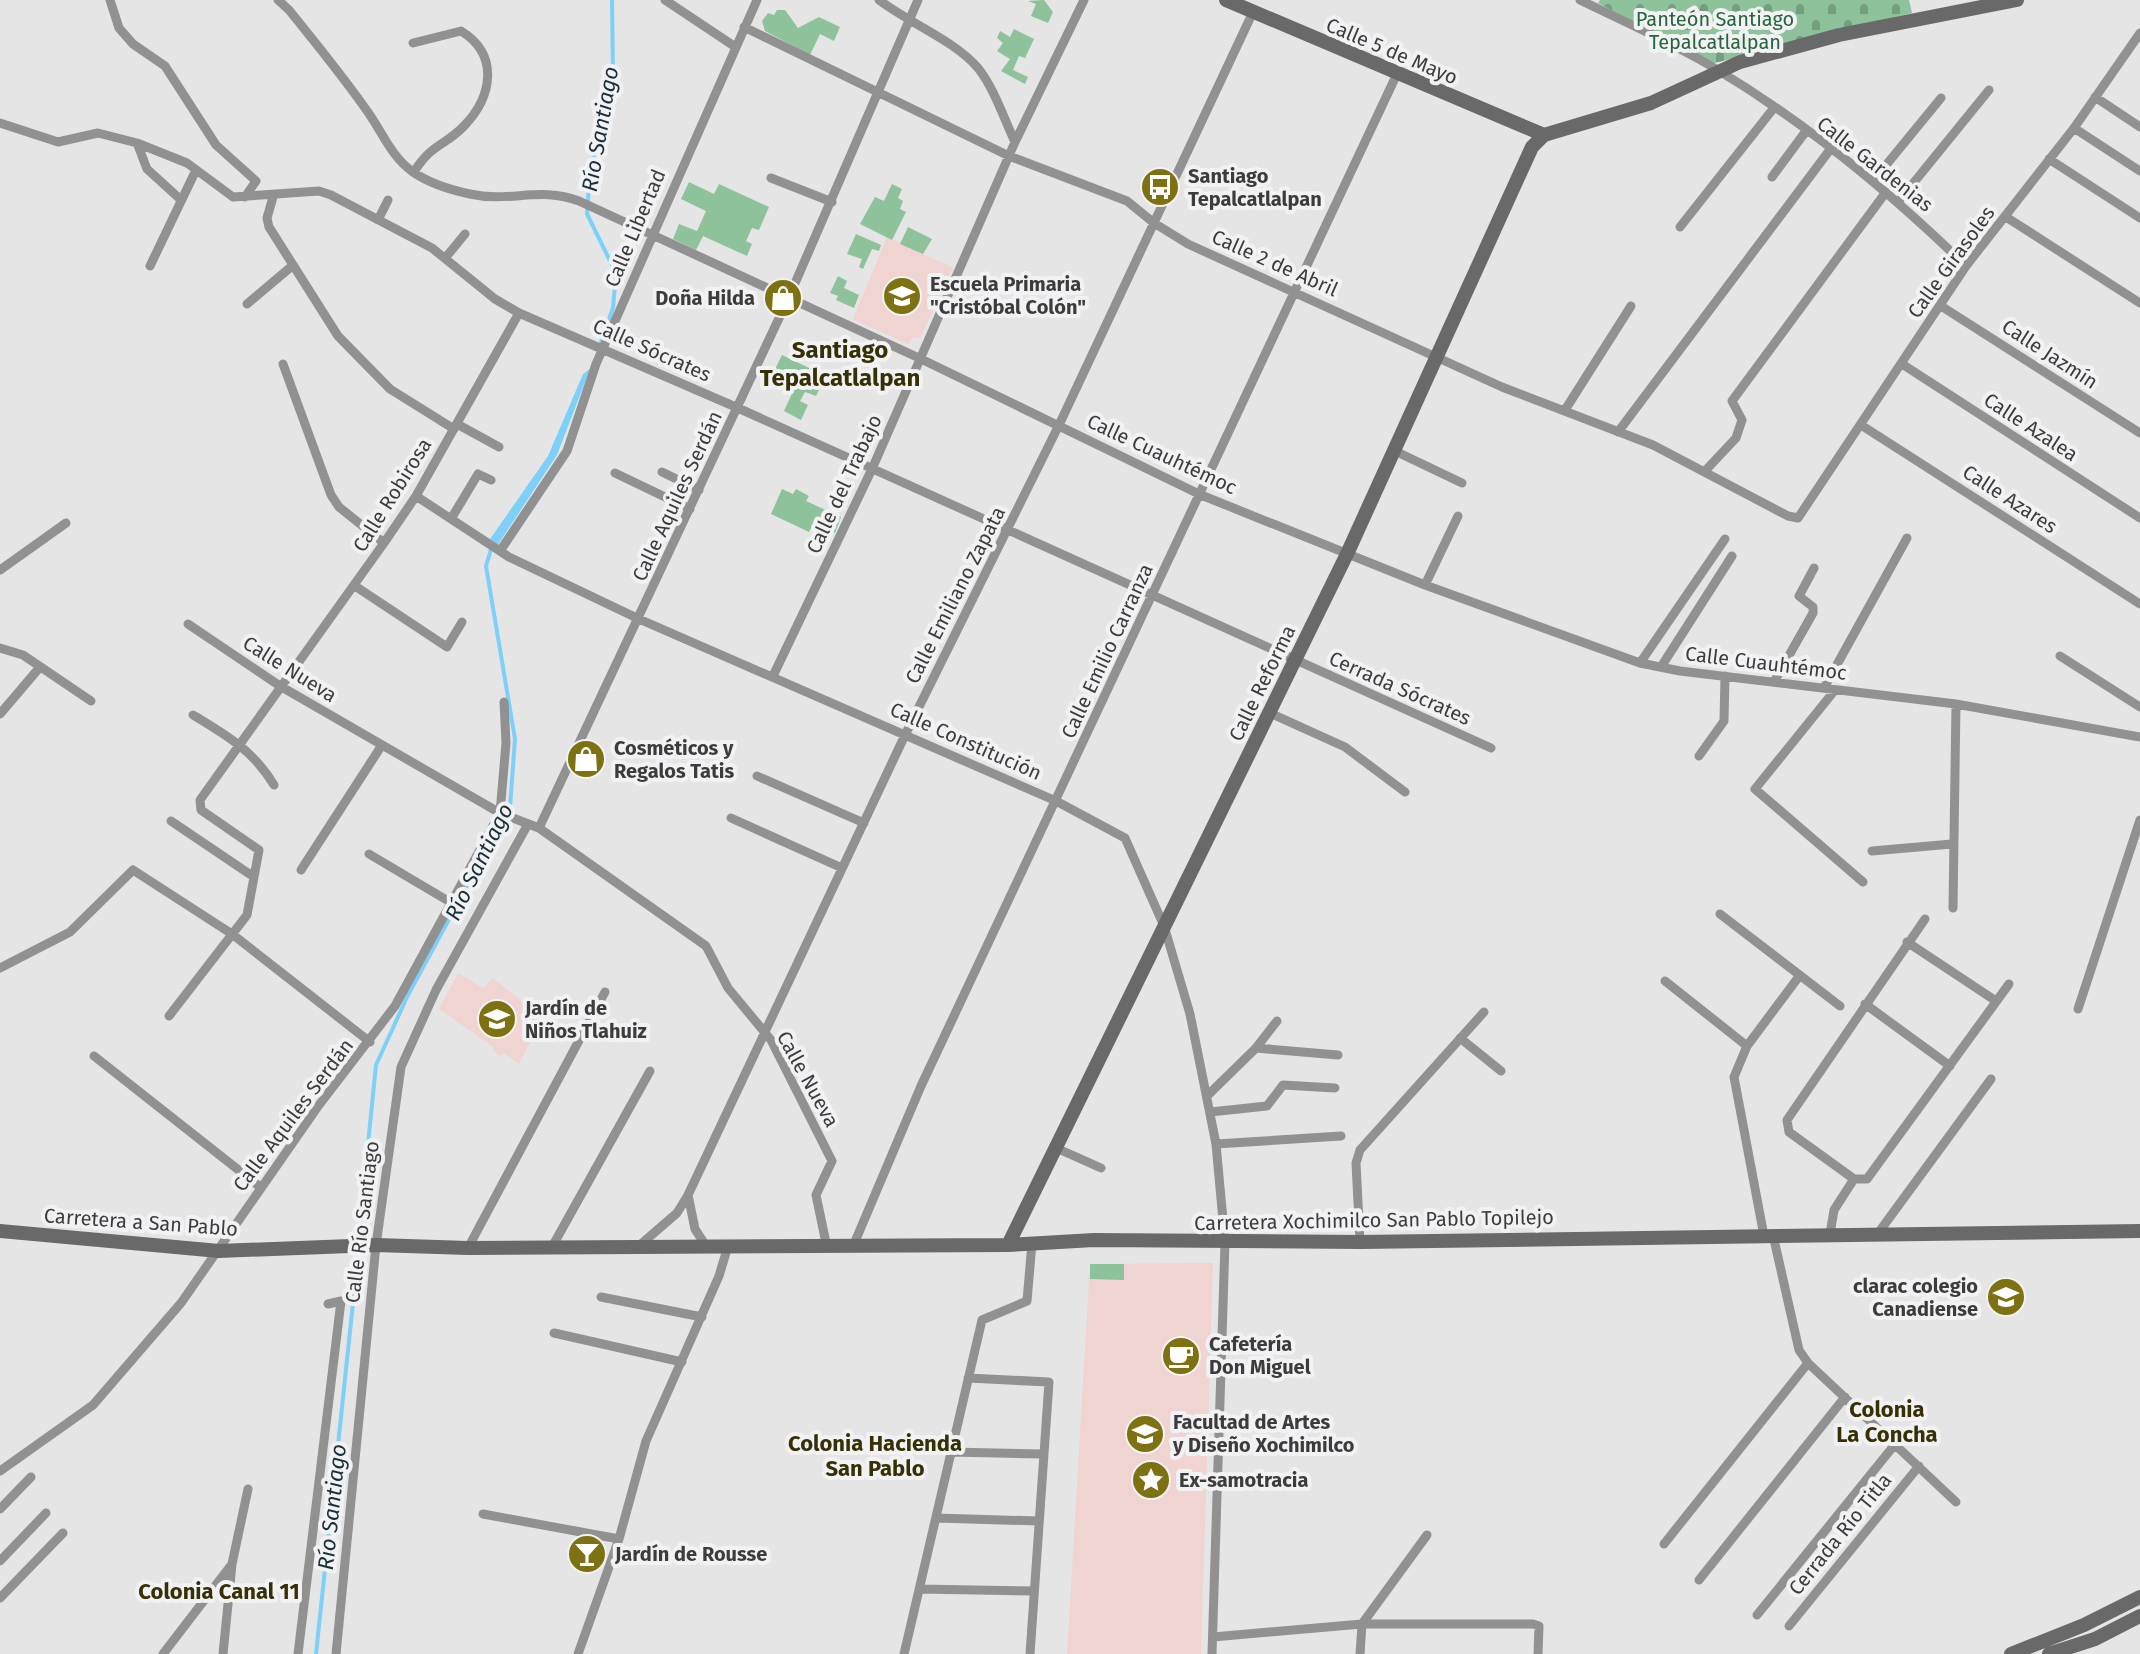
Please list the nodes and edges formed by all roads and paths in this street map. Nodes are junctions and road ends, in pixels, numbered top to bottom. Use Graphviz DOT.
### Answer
graph roads {
  1 [pos="110,0"];
  2 [pos="278,0"];
  3 [pos="665,0"];
  4 [pos="757,0"];
  5 [pos="879,0"];
  6 [pos="918,0"];
  7 [pos="1084,0"];
  8 [pos="1226,0"];
  9 [pos="1580,0"];
  10 [pos="2017,0"];
  11 [pos="1593,3"];
  12 [pos="1253,12"];
  13 [pos="908,22"];
  14 [pos="744,27"];
  15 [pos="2138,39"];
  16 [pos="413,43"];
  17 [pos="734,46"];
  18 [pos="1717,70"];
  19 [pos="1396,76"];
  20 [pos="1989,90"];
  21 [pos="879,92"];
  22 [pos="2095,97"];
  23 [pos="1941,98"];
  24 [pos="1773,109"];
  25 [pos="0,123"];
  26 [pos="2140,127"];
  27 [pos="2074,128"];
  28 [pos="1806,131"];
  29 [pos="1544,135"];
  30 [pos="1015,142"];
  31 [pos="137,143"];
  32 [pos="1832,147"];
  33 [pos="1009,156"];
  34 [pos="2049,159"];
  35 [pos="196,170"];
  36 [pos="2140,171"];
  37 [pos="414,172"];
  38 [pos="1772,177"];
  39 [pos="771,178"];
  40 [pos="1873,181"];
  41 [pos="1886,192"];
  42 [pos="245,197"];
  43 [pos="273,197"];
  44 [pos="180,199"];
  45 [pos="388,200"];
  46 [pos="832,202"];
  47 [pos="1898,202"];
  48 [pos="2006,217"];
  49 [pos="2140,218"];
  50 [pos="378,220"];
  51 [pos="1154,223"];
  52 [pos="1680,227"];
  53 [pos="465,234"];
  54 [pos="651,234"];
  55 [pos="446,257"];
  56 [pos="150,266"];
  57 [pos="292,266"];
  58 [pos="1966,266"];
  59 [pos="1295,291"];
  60 [pos="789,297"];
  61 [pos="2140,303"];
  62 [pos="247,304"];
  63 [pos="1631,306"];
  64 [pos="1941,306"];
  65 [pos="519,313"];
  66 [pos="604,348"];
  67 [pos="919,358"];
  68 [pos="1439,358"];
  69 [pos="283,364"];
  70 [pos="1902,364"];
  71 [pos="738,408"];
  72 [pos="1565,410"];
  73 [pos="1059,425"];
  74 [pos="1861,425"];
  75 [pos="456,426"];
  76 [pos="1618,432"];
  77 [pos="2140,433"];
  78 [pos="499,447"];
  79 [pos="1395,451"];
  80 [pos="872,469"];
  81 [pos="1705,471"];
  82 [pos="662,472"];
  83 [pos="615,473"];
  84 [pos="491,480"];
  85 [pos="1462,483"];
  86 [pos="699,490"];
  87 [pos="1201,495"];
  88 [pos="416,496"];
  89 [pos="690,509"];
  90 [pos="1458,516"];
  91 [pos="1798,518"];
  92 [pos="2140,518"];
  93 [pos="451,519"];
  94 [pos="66,523"];
  95 [pos="1008,530"];
  96 [pos="1907,538"];
  97 [pos="1725,539"];
  98 [pos="384,543"];
  99 [pos="499,551"];
  100 [pos="1347,554"];
  101 [pos="1732,556"];
  102 [pos="1814,568"];
  103 [pos="0,570"];
  104 [pos="1425,585"];
  105 [pos="355,586"];
  106 [pos="1152,598"];
  107 [pos="2140,604"];
  108 [pos="639,619"];
  109 [pos="462,622"];
  110 [pos="188,624"];
  111 [pos="0,648"];
  112 [pos="2060,656"];
  113 [pos="1294,662"];
  114 [pos="1640,663"];
  115 [pos="40,667"];
  116 [pos="1661,667"];
  117 [pos="773,676"];
  118 [pos="1725,676"];
  119 [pos="1774,682"];
  120 [pos="280,686"];
  121 [pos="1824,688"];
  122 [pos="1835,690"];
  123 [pos="91,701"];
  124 [pos="504,702"];
  125 [pos="1956,704"];
  126 [pos="2140,707"];
  127 [pos="1270,713"];
  128 [pos="0,714"];
  129 [pos="193,715"];
  130 [pos="906,733"];
  131 [pos="2140,737"];
  132 [pos="239,743"];
  133 [pos="382,745"];
  134 [pos="1491,748"];
  135 [pos="1699,756"];
  136 [pos="757,776"];
  137 [pos="274,785"];
  138 [pos="1405,792"];
  139 [pos="1056,801"];
  140 [pos="501,814"];
  141 [pos="731,818"];
  142 [pos="2140,820"];
  143 [pos="171,821"];
  144 [pos="864,823"];
  145 [pos="528,824"];
  146 [pos="539,828"];
  147 [pos="1952,844"];
  148 [pos="1872,851"];
  149 [pos="369,854"];
  150 [pos="842,868"];
  151 [pos="301,870"];
  152 [pos="254,877"];
  153 [pos="1863,882"];
  154 [pos="450,902"];
  155 [pos="1953,908"];
  156 [pos="1720,914"];
  157 [pos="1925,919"];
  158 [pos="1164,926"];
  159 [pos="232,934"];
  160 [pos="1907,942"];
  161 [pos="1,970"];
  162 [pos="1800,975"];
  163 [pos="1665,981"];
  164 [pos="2009,984"];
  165 [pos="605,992"];
  166 [pos="1996,1001"];
  167 [pos="1865,1004"];
  168 [pos="1840,1006"];
  169 [pos="2078,1009"];
  170 [pos="1484,1012"];
  171 [pos="169,1016"];
  172 [pos="1277,1021"];
  173 [pos="763,1033"];
  174 [pos="1460,1038"];
  175 [pos="370,1042"];
  176 [pos="1747,1046"];
  177 [pos="1256,1048"];
  178 [pos="1338,1055"];
  179 [pos="94,1056"];
  180 [pos="1950,1066"];
  181 [pos="650,1071"];
  182 [pos="1501,1071"];
  183 [pos="1991,1079"];
  184 [pos="1335,1088"];
  185 [pos="1208,1095"];
  186 [pos="1210,1112"];
  187 [pos="1341,1136"];
  188 [pos="1216,1144"];
  189 [pos="1054,1147"];
  190 [pos="1101,1168"];
  191 [pos="1854,1179"];
  192 [pos="260,1187"];
  193 [pos="688,1195"];
  194 [pos="0,1231"];
  195 [pos="2140,1231"];
  196 [pos="1879,1232"];
  197 [pos="1830,1234"];
  198 [pos="1768,1236"];
  199 [pos="1225,1242"];
  200 [pos="1360,1242"];
  201 [pos="826,1243"];
  202 [pos="1032,1243"];
  203 [pos="854,1244"];
  204 [pos="376,1245"];
  205 [pos="640,1245"];
  206 [pos="1008,1245"];
  207 [pos="706,1246"];
  208 [pos="728,1246"];
  209 [pos="552,1247"];
  210 [pos="468,1248"];
  211 [pos="219,1251"];
  212 [pos="601,1297"];
  213 [pos="328,1304"];
  214 [pos="702,1317"];
  215 [pos="554,1333"];
  216 [pos="682,1362"];
  217 [pos="1808,1363"];
  218 [pos="968,1378"];
  219 [pos="1845,1397"];
  220 [pos="1896,1443"];
  221 [pos="951,1452"];
  222 [pos="1044,1454"];
  223 [pos="1919,1466"];
  224 [pos="0,1471"];
  225 [pos="31,1477"];
  226 [pos="248,1489"];
  227 [pos="1956,1502"];
  228 [pos="0,1509"];
  229 [pos="46,1513"];
  230 [pos="483,1514"];
  231 [pos="936,1518"];
  232 [pos="1039,1521"];
  233 [pos="63,1533"];
  234 [pos="1427,1535"];
  235 [pos="619,1539"];
  236 [pos="1664,1544"];
  237 [pos="0,1561"];
  238 [pos="232,1564"];
  239 [pos="1699,1580"];
  240 [pos="919,1589"];
  241 [pos="1034,1591"];
  242 [pos="2140,1597"];
  243 [pos="0,1598"];
  244 [pos="1757,1615"];
  245 [pos="2140,1616"];
  246 [pos="1362,1624"];
  247 [pos="1789,1626"];
  248 [pos="1213,1637"];
  249 [pos="163,1654"];
  250 [pos="223,1654"];
  251 [pos="298,1654"];
  252 [pos="336,1654"];
  253 [pos="578,1654"];
  254 [pos="904,1654"];
  255 [pos="1030,1654"];
  256 [pos="1212,1654"];
  257 [pos="1360,1654"];
  258 [pos="1538,1654"];
  259 [pos="2011,1654"];
  260 [pos="2049,1654"];
  1 -- 42 [label="street"];
  2 -- 37 [label="street, Calle Cuauhtémoc"];
  3 -- 17 [label="street"];
  4 -- 14 [label="street, Calle Libertad"];
  5 -- 13 [label="street"];
  6 -- 13 [label="street, Calle Aquiles Serdán"];
  7 -- 30 [label="street, Calle del Trabajo"];
  8 -- 12 [label="street, Calle 5 de Mayo"];
  9 -- 11 [label="street, Calle Gardenias"];
  10 -- 18 [label="street"];
  11 -- 18 [label="street, Calle Gardenias"];
  12 -- 19 [label="street, Calle 5 de Mayo"];
  12 -- 51 [label="street, Calle Emiliano Zapata"];
  13 -- 21 [label="street, Calle Aquiles Serdán"];
  13 -- 30 [label="street"];
  14 -- 17 [label="street, Calle Libertad"];
  14 -- 21 [label="street, Calle 2 de Abril"];
  15 -- 22 [label="street, Calle Girasoles"];
  16 -- 37 [label="street"];
  17 -- 54 [label="street, Calle Libertad"];
  18 -- 24 [label="street, Calle Gardenias"];
  18 -- 29 [label="street"];
  19 -- 29 [label="street, Calle 5 de Mayo"];
  19 -- 59 [label="street, Calle Emilio Carranza"];
  20 -- 47 [label="street"];
  21 -- 33 [label="street, Calle 2 de Abril"];
  21 -- 46 [label="street, Calle Aquiles Serdán"];
  22 -- 26 [label="street"];
  22 -- 27 [label="street, Calle Girasoles"];
  23 -- 40 [label="street"];
  24 -- 28 [label="street, Calle Gardenias"];
  24 -- 52 [label="street"];
  25 -- 31 [label="street, Calle Sócrates"];
  27 -- 34 [label="street, Calle Girasoles"];
  27 -- 36 [label="street"];
  28 -- 32 [label="street, Calle Gardenias"];
  28 -- 38 [label="street"];
  29 -- 68 [label="street, Calle Reforma"];
  30 -- 33 [label="street, Calle del Trabajo"];
  31 -- 35 [label="street, Calle Sócrates"];
  31 -- 44 [label="street"];
  32 -- 40 [label="street, Calle Gardenias"];
  32 -- 76 [label="street"];
  33 -- 51 [label="street, Calle 2 de Abril"];
  33 -- 67 [label="street, Calle del Trabajo"];
  34 -- 48 [label="street, Calle Girasoles"];
  34 -- 49 [label="street"];
  35 -- 42 [label="street, Calle Sócrates"];
  35 -- 44 [label="street"];
  37 -- 54 [label="street, Calle Cuauhtémoc"];
  39 -- 46 [label="street"];
  40 -- 41 [label="street, Calle Gardenias"];
  41 -- 47 [label="street, Calle Gardenias"];
  41 -- 81 [label="street"];
  42 -- 43 [label="street, Calle Sócrates"];
  43 -- 50 [label="street, Calle Sócrates"];
  43 -- 57 [label="street"];
  44 -- 56 [label="street"];
  45 -- 50 [label="street"];
  46 -- 60 [label="street, Calle Aquiles Serdán"];
  47 -- 58 [label="street, Calle Gardenias"];
  48 -- 58 [label="street, Calle Girasoles"];
  48 -- 61 [label="street"];
  50 -- 55 [label="street, Calle Sócrates"];
  51 -- 59 [label="street, Calle 2 de Abril"];
  51 -- 73 [label="street, Calle Emiliano Zapata"];
  53 -- 55 [label="street"];
  54 -- 60 [label="street, Calle Cuauhtémoc"];
  54 -- 66 [label="street, Calle Libertad"];
  55 -- 65 [label="street, Calle Sócrates"];
  57 -- 62 [label="street"];
  57 -- 75 [label="street"];
  58 -- 64 [label="street, Calle Girasoles"];
  59 -- 68 [label="street, Calle 2 de Abril"];
  59 -- 87 [label="street, Calle Emilio Carranza"];
  60 -- 67 [label="street, Calle Cuauhtémoc"];
  60 -- 71 [label="street, Calle Aquiles Serdán"];
  63 -- 72 [label="street"];
  64 -- 70 [label="street, Calle Girasoles"];
  64 -- 77 [label="street, Calle Jazmín"];
  65 -- 66 [label="street, Calle Sócrates"];
  65 -- 75 [label="street, Calle Robirosa"];
  66 -- 71 [label="street, Calle Sócrates"];
  66 -- 99 [label="street, Calle Libertad"];
  67 -- 73 [label="street, Calle Cuauhtémoc"];
  67 -- 80 [label="street, Calle del Trabajo"];
  68 -- 72 [label="street, Calle 2 de Abril"];
  68 -- 79 [label="street, Calle Reforma"];
  69 -- 98 [label="street"];
  70 -- 74 [label="street, Calle Girasoles"];
  70 -- 92 [label="street, Calle Azalea"];
  71 -- 80 [label="street, Calle Sócrates"];
  71 -- 86 [label="street, Calle Aquiles Serdán"];
  72 -- 76 [label="street, Calle 2 de Abril"];
  73 -- 87 [label="street, Calle Cuauhtémoc"];
  73 -- 95 [label="street, Calle Emiliano Zapata"];
  74 -- 91 [label="street, Calle Girasoles"];
  74 -- 107 [label="street, Calle Azares"];
  75 -- 78 [label="street"];
  75 -- 88 [label="street, Calle Robirosa"];
  76 -- 81 [label="street, Calle 2 de Abril"];
  79 -- 85 [label="street"];
  79 -- 100 [label="street, Calle Reforma"];
  80 -- 95 [label="street, Calle Sócrates"];
  80 -- 117 [label="street, Calle del Trabajo"];
  81 -- 91 [label="street, Calle 2 de Abril"];
  82 -- 86 [label="street"];
  83 -- 89 [label="street"];
  84 -- 93 [label="street"];
  86 -- 89 [label="street, Calle Aquiles Serdán"];
  87 -- 100 [label="street, Calle Cuauhtémoc"];
  87 -- 106 [label="street, Calle Emilio Carranza"];
  88 -- 93 [label="street, Calle Constitución"];
  88 -- 98 [label="street, Calle Robirosa"];
  89 -- 108 [label="street, Calle Aquiles Serdán"];
  90 -- 104 [label="street"];
  93 -- 99 [label="street, Calle Constitución"];
  94 -- 103 [label="street"];
  95 -- 106 [label="street, Calle Sócrates"];
  95 -- 130 [label="street, Calle Emiliano Zapata"];
  96 -- 121 [label="street"];
  97 -- 114 [label="street"];
  98 -- 105 [label="street, Calle Robirosa"];
  99 -- 108 [label="street, Calle Constitución"];
  100 -- 104 [label="street, Calle Cuauhtémoc"];
  100 -- 113 [label="street, Calle Reforma"];
  101 -- 116 [label="street"];
  102 -- 119 [label="street"];
  104 -- 114 [label="street, Calle Cuauhtémoc"];
  105 -- 109 [label="street"];
  105 -- 120 [label="street, Calle Robirosa"];
  106 -- 113 [label="street, Calle Sócrates"];
  106 -- 139 [label="street, Calle Emilio Carranza"];
  108 -- 117 [label="street, Calle Constitución"];
  108 -- 146 [label="street, Calle Aquiles Serdán"];
  110 -- 120 [label="street, Calle Nueva"];
  111 -- 115 [label="street"];
  112 -- 126 [label="street"];
  113 -- 127 [label="street, Calle Reforma"];
  113 -- 134 [label="street, Cerrada Sócrates"];
  114 -- 116 [label="street, Calle Cuauhtémoc"];
  115 -- 123 [label="street"];
  115 -- 128 [label="street"];
  116 -- 118 [label="street, Calle Cuauhtémoc"];
  117 -- 130 [label="street, Calle Constitución"];
  118 -- 119 [label="street, Calle Cuauhtémoc"];
  118 -- 135 [label="street"];
  119 -- 121 [label="street, Calle Cuauhtémoc"];
  120 -- 132 [label="street, Calle Robirosa"];
  120 -- 133 [label="street, Calle Nueva"];
  121 -- 122 [label="street, Calle Cuauhtémoc"];
  122 -- 125 [label="street, Calle Cuauhtémoc"];
  122 -- 153 [label="street"];
  124 -- 140 [label="street"];
  125 -- 131 [label="street, Calle Cuauhtémoc"];
  125 -- 147 [label="street"];
  127 -- 138 [label="street"];
  127 -- 158 [label="street, Calle Reforma"];
  129 -- 132 [label="street"];
  130 -- 139 [label="street, Calle Constitución"];
  130 -- 144 [label="street, Calle Emiliano Zapata"];
  132 -- 137 [label="street"];
  132 -- 152 [label="street, Calle Robirosa"];
  133 -- 140 [label="street, Calle Nueva"];
  133 -- 151 [label="street"];
  136 -- 144 [label="street"];
  139 -- 158 [label="street, Calle Constitución"];
  139 -- 203 [label="street, Calle Emilio Carranza"];
  140 -- 145 [label="street, Calle Nueva"];
  140 -- 154 [label="street, Calle Aquiles Serdán"];
  141 -- 150 [label="street"];
  142 -- 169 [label="street"];
  143 -- 152 [label="street"];
  144 -- 150 [label="street, Calle Emiliano Zapata"];
  145 -- 146 [label="street, Calle Nueva"];
  145 -- 204 [label="street, Calle Río Santiago"];
  146 -- 173 [label="street, Calle Nueva"];
  147 -- 148 [label="street"];
  147 -- 155 [label="street"];
  149 -- 154 [label="street"];
  150 -- 173 [label="street, Calle Emiliano Zapata"];
  152 -- 159 [label="street"];
  154 -- 175 [label="street, Calle Aquiles Serdán"];
  156 -- 162 [label="street"];
  157 -- 160 [label="street"];
  158 -- 185 [label="street, Calle Constitución"];
  158 -- 189 [label="street, Calle Reforma"];
  159 -- 161 [label="street"];
  159 -- 171 [label="street"];
  159 -- 175 [label="street"];
  160 -- 166 [label="street"];
  160 -- 167 [label="street"];
  162 -- 168 [label="street"];
  162 -- 176 [label="street, Cerrada Río Titla"];
  163 -- 176 [label="street"];
  164 -- 166 [label="street"];
  165 -- 210 [label="street"];
  166 -- 180 [label="street"];
  167 -- 180 [label="street"];
  167 -- 191 [label="street"];
  170 -- 174 [label="street"];
  172 -- 177 [label="street"];
  173 -- 193 [label="street, Calle Emiliano Zapata"];
  173 -- 201 [label="street, Calle Nueva"];
  174 -- 182 [label="street"];
  174 -- 200 [label="street"];
  175 -- 192 [label="street, Calle Aquiles Serdán"];
  176 -- 198 [label="street, Cerrada Río Titla"];
  177 -- 178 [label="street"];
  177 -- 185 [label="street"];
  179 -- 192 [label="street"];
  180 -- 191 [label="street"];
  181 -- 209 [label="street"];
  183 -- 196 [label="street"];
  184 -- 186 [label="street"];
  185 -- 186 [label="street, Calle Constitución"];
  186 -- 188 [label="street, Calle Constitución"];
  187 -- 188 [label="street"];
  188 -- 199 [label="street, Calle Constitución"];
  189 -- 190 [label="street"];
  189 -- 206 [label="street, Calle Reforma"];
  191 -- 197 [label="street"];
  192 -- 211 [label="street, Calle Aquiles Serdán"];
  193 -- 205 [label="street, Calle Emiliano Zapata"];
  193 -- 207 [label="street"];
  194 -- 211 [label="street, Carretera a San Pablo"];
  195 -- 196 [label="street, Carretera Xochimilco San Pablo Topilejo"];
  196 -- 197 [label="street, Carretera Xochimilco San Pablo Topilejo"];
  197 -- 198 [label="street, Carretera Xochimilco San Pablo Topilejo"];
  198 -- 200 [label="street, Carretera Xochimilco San Pablo Topilejo"];
  198 -- 217 [label="street, Cerrada Río Titla"];
  199 -- 200 [label="street, Carretera Xochimilco San Pablo Topilejo"];
  199 -- 202 [label="street, Carretera Xochimilco San Pablo Topilejo"];
  199 -- 248 [label="street, Calle Constitución"];
  201 -- 203 [label="street, Carretera Xochimilco San Pablo Topilejo"];
  201 -- 208 [label="street, Carretera Xochimilco San Pablo Topilejo"];
  202 -- 206 [label="street, Carretera Xochimilco San Pablo Topilejo"];
  202 -- 218 [label="street"];
  203 -- 206 [label="street, Carretera Xochimilco San Pablo Topilejo"];
  204 -- 210 [label="street, Carretera a San Pablo"];
  204 -- 211 [label="street, Carretera a San Pablo"];
  204 -- 252 [label="street, Calle Río Santiago"];
  205 -- 207 [label="street, Carretera Xochimilco San Pablo Topilejo"];
  205 -- 209 [label="street, Carretera Xochimilco San Pablo Topilejo"];
  207 -- 208 [label="street, Carretera Xochimilco San Pablo Topilejo"];
  208 -- 214 [label="street"];
  209 -- 210 [label="street, Carretera Xochimilco San Pablo Topilejo"];
  211 -- 224 [label="street, Calle Aquiles Serdán"];
  212 -- 214 [label="street"];
  213 -- 251 [label="street"];
  214 -- 216 [label="street"];
  215 -- 216 [label="street"];
  216 -- 235 [label="street"];
  217 -- 219 [label="street, Cerrada Río Titla"];
  217 -- 236 [label="street"];
  218 -- 221 [label="street"];
  218 -- 222 [label="street"];
  219 -- 220 [label="street, Cerrada Río Titla"];
  219 -- 239 [label="street"];
  220 -- 223 [label="street, Cerrada Río Titla"];
  220 -- 244 [label="street"];
  221 -- 222 [label="street"];
  221 -- 231 [label="street"];
  222 -- 232 [label="street"];
  223 -- 227 [label="street, Cerrada Río Titla"];
  223 -- 247 [label="street, Cerrada Río Titla"];
  225 -- 228 [label="street"];
  226 -- 238 [label="street"];
  229 -- 237 [label="street"];
  230 -- 235 [label="street"];
  231 -- 232 [label="street"];
  231 -- 240 [label="street"];
  232 -- 241 [label="street"];
  233 -- 243 [label="street"];
  234 -- 246 [label="street"];
  235 -- 253 [label="street"];
  238 -- 249 [label="street"];
  238 -- 250 [label="street"];
  240 -- 241 [label="street"];
  240 -- 254 [label="street"];
  241 -- 255 [label="street"];
  242 -- 259 [label="street"];
  245 -- 260 [label="street"];
  246 -- 248 [label="street"];
  246 -- 257 [label="street"];
  246 -- 258 [label="street"];
  248 -- 256 [label="street, Calle Constitución"];
}
